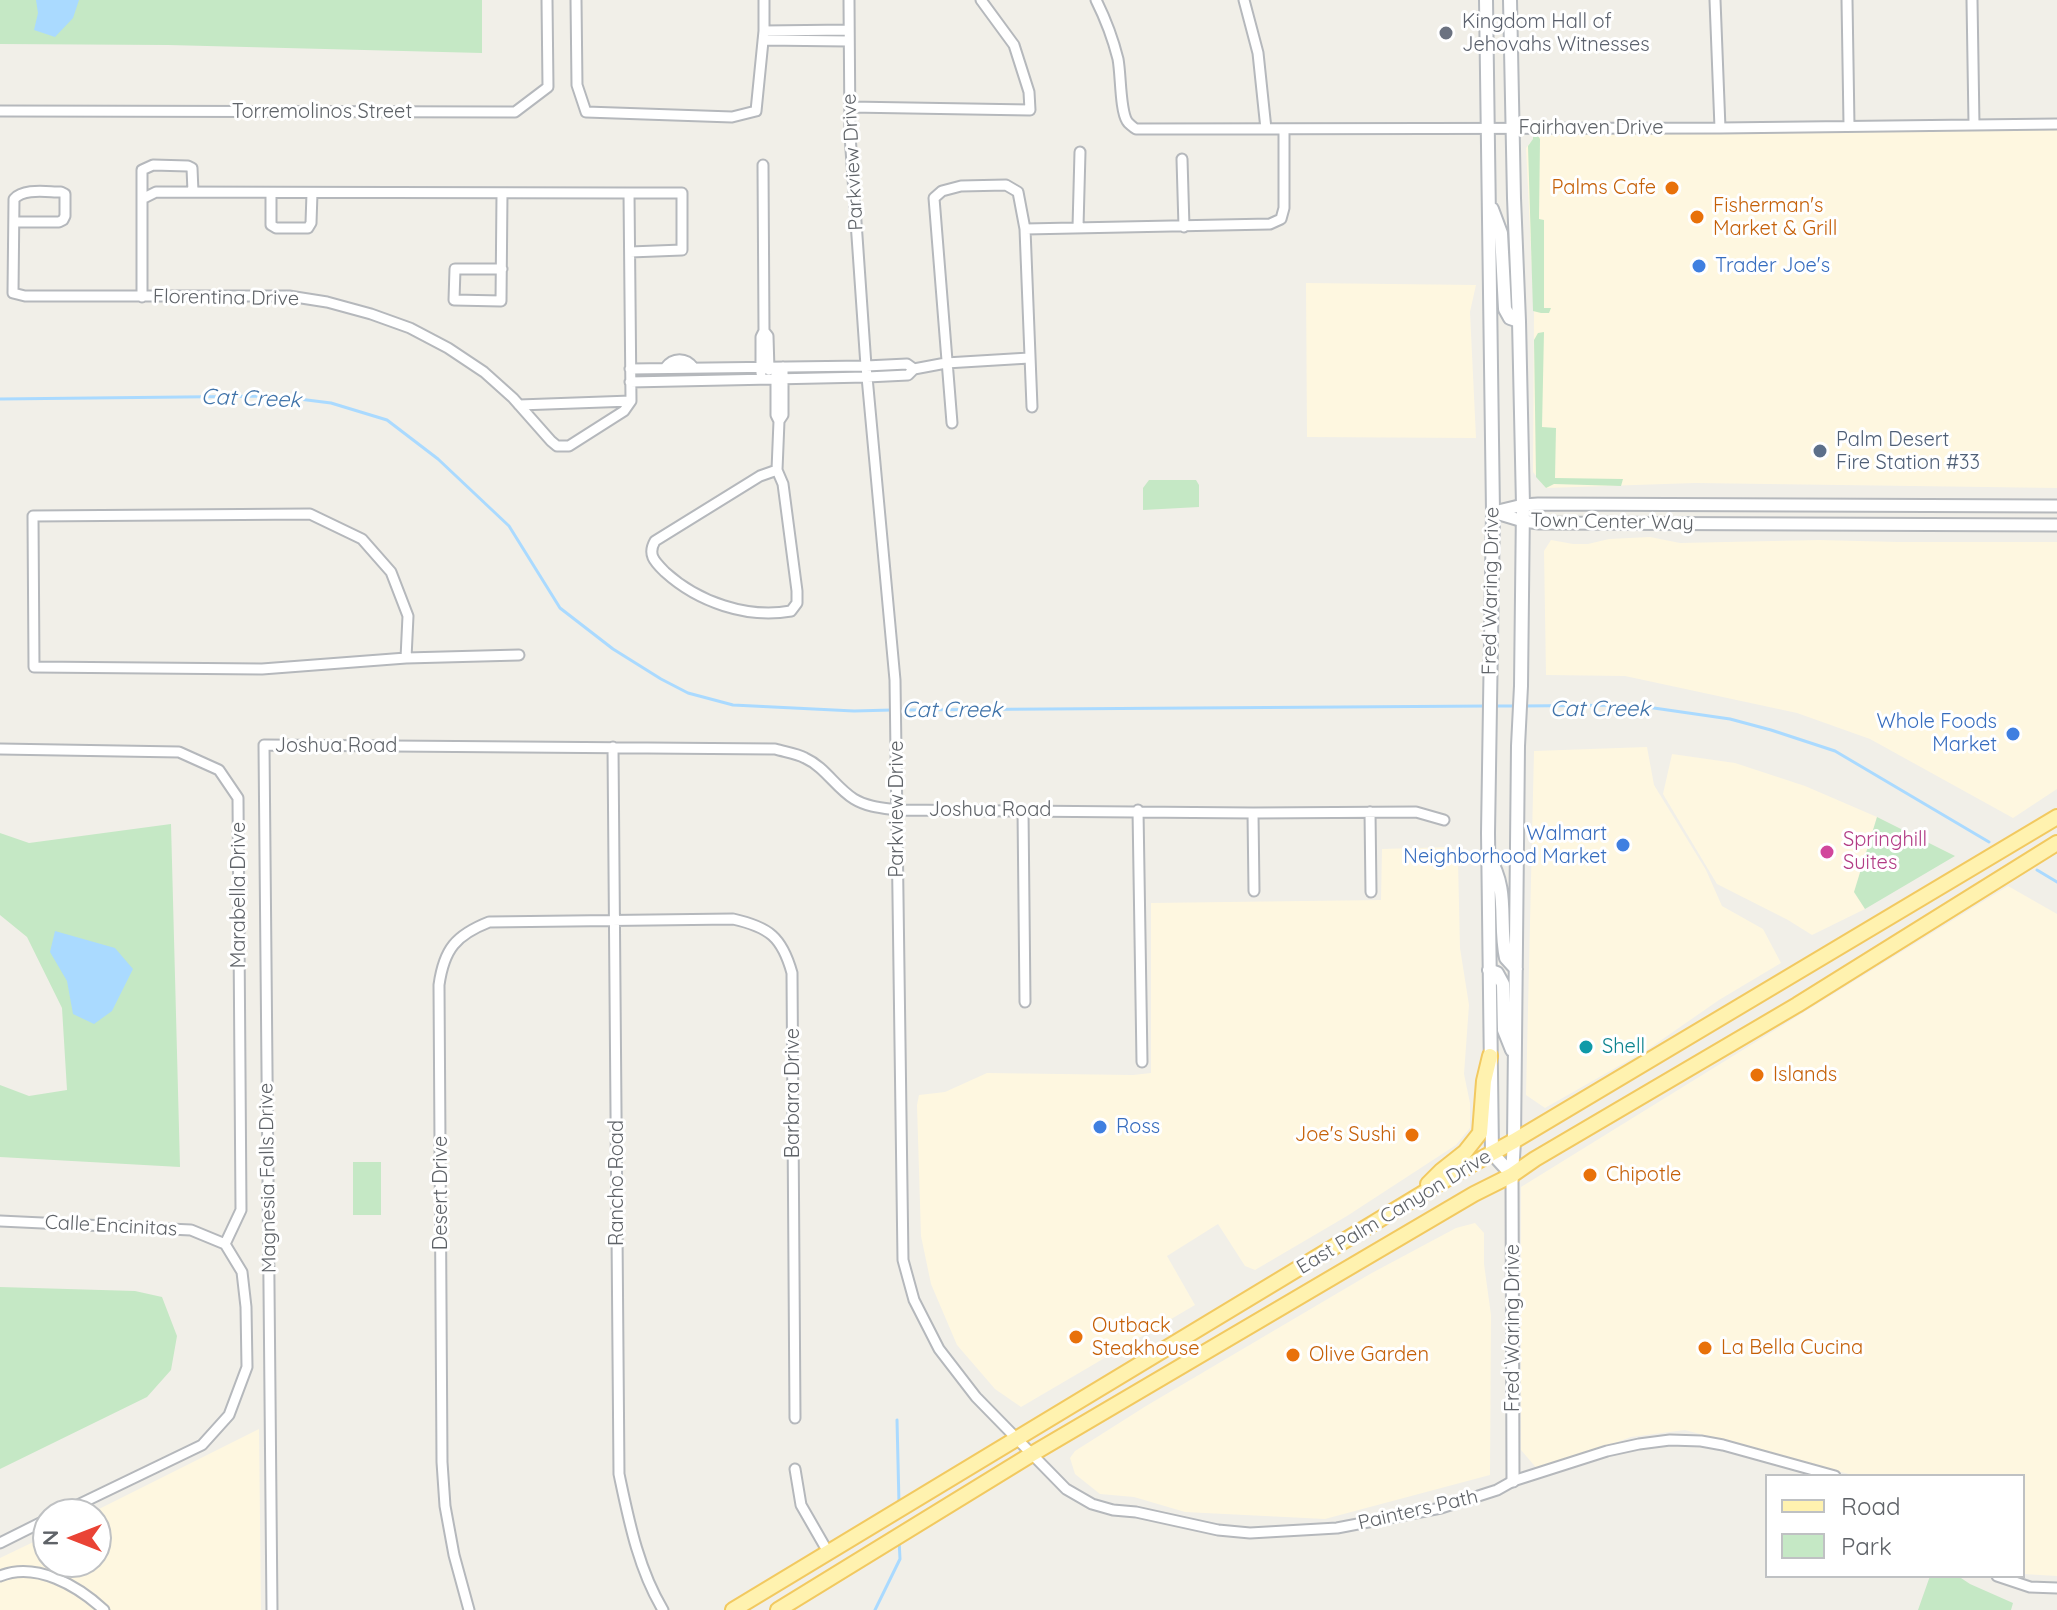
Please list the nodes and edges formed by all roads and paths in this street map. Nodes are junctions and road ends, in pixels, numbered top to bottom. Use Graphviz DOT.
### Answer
graph roads {
  1 [pos="547,0"];
  2 [pos="576,0"];
  3 [pos="764,0"];
  4 [pos="849,0"];
  5 [pos="981,0"];
  6 [pos="1096,0"];
  7 [pos="1244,0"];
  8 [pos="1486,0"];
  9 [pos="1510,0"];
  10 [pos="1715,0"];
  11 [pos="1847,0"];
  12 [pos="1972,0"];
  13 [pos="848,30"];
  14 [pos="763,36"];
  15 [pos="848,41"];
  16 [pos="850,107"];
  17 [pos="0,111"];
  18 [pos="1974,124"];
  19 [pos="2057,124"];
  20 [pos="1849,125"];
  21 [pos="1487,128"];
  22 [pos="1512,128"];
  23 [pos="1720,128"];
  24 [pos="1266,129"];
  25 [pos="1284,129"];
  26 [pos="1080,152"];
  27 [pos="1182,159"];
  28 [pos="763,165"];
  29 [pos="193,192"];
  30 [pos="271,193"];
  31 [pos="312,193"];
  32 [pos="629,193"];
  33 [pos="502,194"];
  34 [pos="142,199"];
  35 [pos="1489,199"];
  36 [pos="14,222"];
  37 [pos="1078,227"];
  38 [pos="1184,227"];
  39 [pos="1025,229"];
  40 [pos="630,252"];
  41 [pos="502,269"];
  42 [pos="142,297"];
  43 [pos="1519,321"];
  44 [pos="1029,358"];
  45 [pos="946,363"];
  46 [pos="866,366"];
  47 [pos="772,367"];
  48 [pos="665,368"];
  49 [pos="709,368"];
  50 [pos="630,369"];
  51 [pos="914,369"];
  52 [pos="867,377"];
  53 [pos="772,378"];
  54 [pos="709,380"];
  55 [pos="666,381"];
  56 [pos="630,382"];
  57 [pos="631,401"];
  58 [pos="519,405"];
  59 [pos="1032,407"];
  60 [pos="952,423"];
  61 [pos="777,470"];
  62 [pos="1523,505"];
  63 [pos="2057,506"];
  64 [pos="1493,512"];
  65 [pos="1523,521"];
  66 [pos="2057,525"];
  67 [pos="519,655"];
  68 [pos="406,658"];
  69 [pos="264,745"];
  70 [pos="613,747"];
  71 [pos="0,749"];
  72 [pos="897,810"];
  73 [pos="1023,810"];
  74 [pos="1138,810"];
  75 [pos="1370,812"];
  76 [pos="1253,813"];
  77 [pos="2057,817"];
  78 [pos="1444,820"];
  79 [pos="2057,843"];
  80 [pos="1488,856"];
  81 [pos="1254,891"];
  82 [pos="1371,892"];
  83 [pos="615,921"];
  84 [pos="1516,969"];
  85 [pos="1489,970"];
  86 [pos="1025,1002"];
  87 [pos="1490,1056"];
  88 [pos="1514,1057"];
  89 [pos="1142,1062"];
  90 [pos="1514,1141"];
  91 [pos="1492,1153"];
  92 [pos="1512,1175"];
  93 [pos="1416,1197"];
  94 [pos="0,1221"];
  95 [pos="225,1244"];
  96 [pos="795,1418"];
  97 [pos="1016,1439"];
  98 [pos="1032,1454"];
  99 [pos="795,1469"];
  100 [pos="1828,1474"];
  101 [pos="1513,1481"];
  102 [pos="92,1498"];
  103 [pos="32,1527"];
  104 [pos="0,1543"];
  105 [pos="828,1552"];
  106 [pos="0,1576"];
  107 [pos="2003,1578"];
  108 [pos="2057,1588"];
  109 [pos="104,1610"];
  110 [pos="272,1610"];
  111 [pos="469,1610"];
  112 [pos="663,1610"];
  113 [pos="733,1610"];
  114 [pos="778,1610"];
  1 -- 17 [label="street, Torremolinos Street"];
  2 -- 14 [label="street"];
  3 -- 14 [label="street"];
  4 -- 13 [label="street, Parkview Drive"];
  5 -- 16 [label="street"];
  6 -- 24 [label="street, Fairhaven Drive"];
  7 -- 24 [label="street"];
  8 -- 21 [label="main road, Fred Waring Drive"];
  9 -- 22 [label="main road, Fred Waring Drive"];
  10 -- 23 [label="street"];
  11 -- 20 [label="street"];
  12 -- 18 [label="street"];
  13 -- 14 [label="street"];
  13 -- 15 [label="street, Parkview Drive"];
  14 -- 15 [label="street"];
  15 -- 16 [label="street, Parkview Drive"];
  16 -- 46 [label="street, Parkview Drive"];
  18 -- 19 [label="street, Fairhaven Drive"];
  18 -- 20 [label="street, Fairhaven Drive"];
  20 -- 23 [label="street, Fairhaven Drive"];
  21 -- 22 [label="street, Fairhaven Drive"];
  21 -- 25 [label="street, Fairhaven Drive"];
  21 -- 35 [label="main road, Fred Waring Drive"];
  22 -- 23 [label="street, Fairhaven Drive"];
  22 -- 43 [label="main road, Fred Waring Drive"];
  24 -- 25 [label="street, Fairhaven Drive"];
  25 -- 38 [label="street"];
  26 -- 37 [label="street"];
  27 -- 38 [label="street"];
  28 -- 47 [label="street"];
  29 -- 30 [label="street"];
  29 -- 34 [label="street"];
  29 -- 34 [label="street"];
  30 -- 31 [label="street"];
  30 -- 31 [label="street"];
  31 -- 33 [label="street"];
  32 -- 33 [label="street"];
  32 -- 40 [label="street"];
  32 -- 40 [label="street"];
  33 -- 41 [label="street"];
  34 -- 42 [label="street"];
  35 -- 43 [label="main road"];
  35 -- 64 [label="main road, Fred Waring Drive"];
  36 -- 36 [label="street"];
  36 -- 42 [label="street, Florentina Drive"];
  37 -- 38 [label="street"];
  37 -- 39 [label="street"];
  39 -- 44 [label="street"];
  39 -- 45 [label="street"];
  40 -- 50 [label="street"];
  41 -- 41 [label="street"];
  42 -- 58 [label="street, Florentina Drive"];
  43 -- 62 [label="main road, Fred Waring Drive"];
  44 -- 45 [label="street"];
  44 -- 59 [label="street"];
  45 -- 51 [label="street"];
  45 -- 60 [label="street"];
  46 -- 47 [label="street"];
  46 -- 51 [label="street"];
  46 -- 52 [label="street, Parkview Drive"];
  47 -- 49 [label="street"];
  47 -- 53 [label="street"];
  47 -- 53 [label="street"];
  48 -- 49 [label="street"];
  48 -- 50 [label="street"];
  48 -- 55 [label="street"];
  49 -- 54 [label="street"];
  50 -- 56 [label="street"];
  51 -- 52 [label="street"];
  52 -- 53 [label="street"];
  52 -- 72 [label="street, Parkview Drive"];
  53 -- 54 [label="street"];
  53 -- 61 [label="street"];
  54 -- 55 [label="street"];
  55 -- 56 [label="street"];
  56 -- 57 [label="street"];
  57 -- 58 [label="street"];
  57 -- 58 [label="street, Florentina Drive"];
  61 -- 61 [label="street"];
  62 -- 63 [label="street, Town Center Way"];
  62 -- 64 [label="street, Town Center Way"];
  62 -- 65 [label="main road, Fred Waring Drive"];
  64 -- 65 [label="street, Town Center Way"];
  64 -- 80 [label="main road, Fred Waring Drive"];
  65 -- 66 [label="street, Town Center Way"];
  65 -- 84 [label="main road, Fred Waring Drive"];
  67 -- 68 [label="street"];
  68 -- 68 [label="street"];
  69 -- 70 [label="street, Joshua Road"];
  69 -- 110 [label="street, Magnesia Falls Drive"];
  70 -- 72 [label="street, Joshua Road"];
  70 -- 83 [label="street, Rancho Road"];
  71 -- 95 [label="street, Marabella Drive"];
  72 -- 73 [label="street, Joshua Road"];
  72 -- 97 [label="street, Parkview Drive"];
  73 -- 74 [label="street, Joshua Road"];
  73 -- 86 [label="street"];
  74 -- 76 [label="street, Joshua Road"];
  74 -- 89 [label="street"];
  75 -- 76 [label="street, Joshua Road"];
  75 -- 78 [label="street, Joshua Road"];
  75 -- 82 [label="street"];
  76 -- 81 [label="street"];
  77 -- 90 [label="main road, East Palm Canyon Drive"];
  79 -- 92 [label="main road, East Palm Canyon Drive"];
  80 -- 84 [label="main road"];
  80 -- 85 [label="main road, Fred Waring Drive"];
  83 -- 96 [label="street, Barbara Drive"];
  83 -- 111 [label="street, Desert Drive"];
  83 -- 112 [label="street, Rancho Road"];
  84 -- 88 [label="main road, Fred Waring Drive"];
  85 -- 87 [label="main road, Fred Waring Drive"];
  85 -- 88 [label="main road"];
  87 -- 91 [label="main road, Fred Waring Drive"];
  87 -- 93 [label="main road"];
  88 -- 90 [label="main road, Fred Waring Drive"];
  90 -- 91 [label="main road, East Palm Canyon Drive"];
  90 -- 92 [label="main road, Fred Waring Drive"];
  91 -- 92 [label="main road"];
  91 -- 93 [label="main road, East Palm Canyon Drive"];
  92 -- 98 [label="main road, East Palm Canyon Drive"];
  92 -- 101 [label="street, Fred Waring Drive"];
  93 -- 97 [label="main road, East Palm Canyon Drive"];
  94 -- 95 [label="street, Calle Encinitas"];
  95 -- 102 [label="street"];
  97 -- 98 [label="street, Painters Path"];
  97 -- 105 [label="main road, East Palm Canyon Drive"];
  98 -- 101 [label="street, Painters Path"];
  98 -- 114 [label="main road, East Palm Canyon Drive"];
  99 -- 105 [label="street"];
  100 -- 101 [label="street, Painters Path"];
  103 -- 104 [label="street"];
  105 -- 113 [label="main road, East Palm Canyon Drive"];
  106 -- 109 [label="street"];
  107 -- 108 [label="street"];
}
